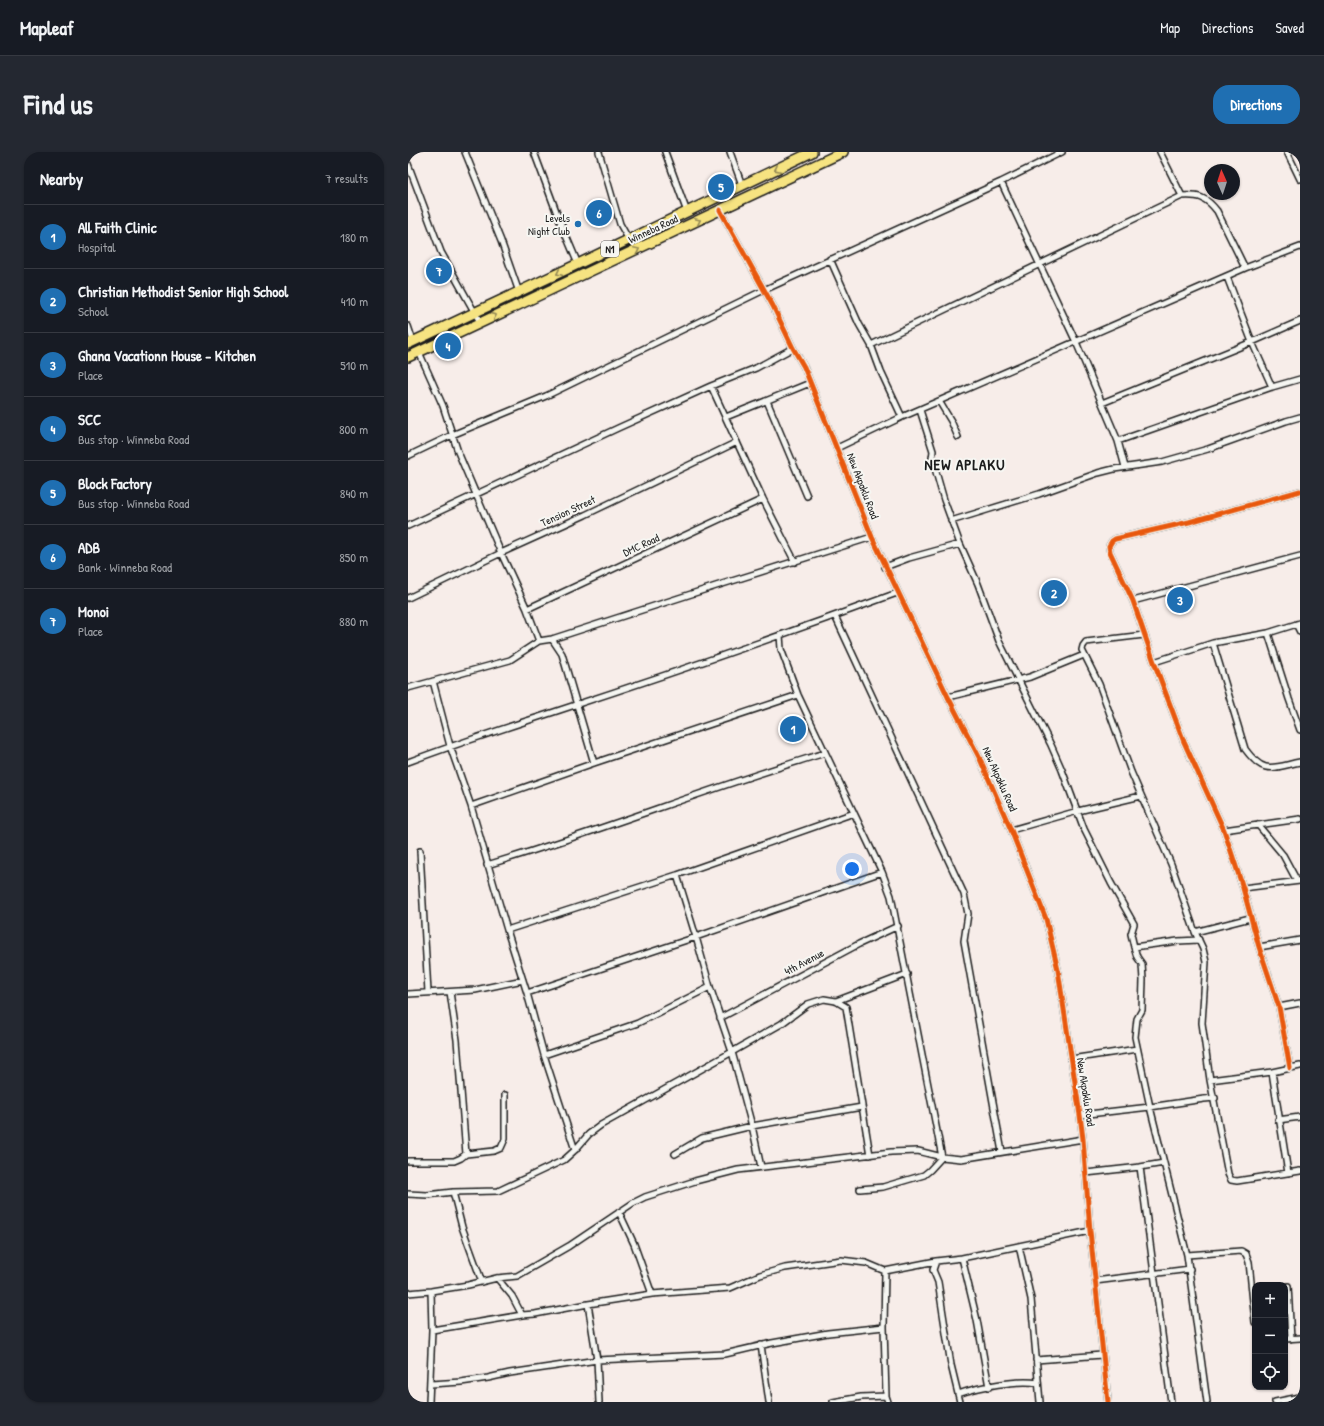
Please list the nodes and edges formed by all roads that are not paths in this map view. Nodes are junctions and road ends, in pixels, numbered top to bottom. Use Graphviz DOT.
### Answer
graph roads {
  1 [pos="465,152"];
  2 [pos="534,152"];
  3 [pos="598,152"];
  4 [pos="665,152"];
  5 [pos="730,152"];
  6 [pos="812,152"];
  7 [pos="843,152"];
  8 [pos="1062,152"];
  9 [pos="1160,152"];
  10 [pos="1287,152"];
  11 [pos="797,155"];
  12 [pos="408,164"];
  13 [pos="1300,179"];
  14 [pos="1000,182"];
  15 [pos="742,185"];
  16 [pos="1182,196"];
  17 [pos="720,210"];
  18 [pos="687,212"];
  19 [pos="629,240"];
  20 [pos="1300,247"];
  21 [pos="830,259"];
  22 [pos="578,264"];
  23 [pos="1039,264"];
  24 [pos="1245,268"];
  25 [pos="1227,277"];
  26 [pos="764,290"];
  27 [pos="519,292"];
  28 [pos="474,313"];
  29 [pos="1300,321"];
  30 [pos="480,322"];
  31 [pos="408,326"];
  32 [pos="411,342"];
  33 [pos="1076,342"];
  34 [pos="1252,342"];
  35 [pos="871,345"];
  36 [pos="793,348"];
  37 [pos="419,352"];
  38 [pos="408,357"];
  39 [pos="1300,379"];
  40 [pos="810,383"];
  41 [pos="711,386"];
  42 [pos="1272,387"];
  43 [pos="767,401"];
  44 [pos="939,402"];
  45 [pos="1102,403"];
  46 [pos="920,410"];
  47 [pos="726,417"];
  48 [pos="902,417"];
  49 [pos="1300,417"];
  50 [pos="452,434"];
  51 [pos="958,437"];
  52 [pos="1118,441"];
  53 [pos="737,442"];
  54 [pos="837,448"];
  55 [pos="408,456"];
  56 [pos="1125,467"];
  57 [pos="1300,491"];
  58 [pos="477,494"];
  59 [pos="807,496"];
  60 [pos="763,499"];
  61 [pos="951,521"];
  62 [pos="408,526"];
  63 [pos="872,537"];
  64 [pos="960,544"];
  65 [pos="501,553"];
  66 [pos="1300,556"];
  67 [pos="795,562"];
  68 [pos="885,567"];
  69 [pos="897,593"];
  70 [pos="408,598"];
  71 [pos="1133,600"];
  72 [pos="528,609"];
  73 [pos="835,616"];
  74 [pos="1298,623"];
  75 [pos="1300,632"];
  76 [pos="1268,633"];
  77 [pos="780,635"];
  78 [pos="1144,635"];
  79 [pos="552,639"];
  80 [pos="539,642"];
  81 [pos="1213,644"];
  82 [pos="1084,655"];
  83 [pos="1154,662"];
  84 [pos="1018,679"];
  85 [pos="433,681"];
  86 [pos="408,688"];
  87 [pos="798,695"];
  88 [pos="948,697"];
  89 [pos="576,705"];
  90 [pos="1300,730"];
  91 [pos="450,746"];
  92 [pos="825,753"];
  93 [pos="408,762"];
  94 [pos="1300,762"];
  95 [pos="594,763"];
  96 [pos="1141,796"];
  97 [pos="471,806"];
  98 [pos="1078,811"];
  99 [pos="854,813"];
  100 [pos="1300,819"];
  101 [pos="1258,825"];
  102 [pos="1011,830"];
  103 [pos="1224,830"];
  104 [pos="420,851"];
  105 [pos="487,865"];
  106 [pos="882,872"];
  107 [pos="677,874"];
  108 [pos="1298,881"];
  109 [pos="1243,888"];
  110 [pos="1250,918"];
  111 [pos="898,926"];
  112 [pos="507,930"];
  113 [pos="1195,932"];
  114 [pos="696,937"];
  115 [pos="1199,940"];
  116 [pos="1300,940"];
  117 [pos="1134,947"];
  118 [pos="1259,947"];
  119 [pos="907,974"];
  120 [pos="523,980"];
  121 [pos="710,987"];
  122 [pos="428,992"];
  123 [pos="450,992"];
  124 [pos="527,992"];
  125 [pos="408,994"];
  126 [pos="836,1001"];
  127 [pos="1300,1003"];
  128 [pos="1279,1007"];
  129 [pos="720,1018"];
  130 [pos="1137,1049"];
  131 [pos="732,1052"];
  132 [pos="544,1055"];
  133 [pos="1071,1059"];
  134 [pos="1300,1066"];
  135 [pos="1290,1068"];
  136 [pos="1272,1072"];
  137 [pos="1210,1080"];
  138 [pos="505,1095"];
  139 [pos="1215,1098"];
  140 [pos="862,1107"];
  141 [pos="1150,1108"];
  142 [pos="1080,1115"];
  143 [pos="1300,1117"];
  144 [pos="1278,1120"];
  145 [pos="752,1126"];
  146 [pos="1083,1139"];
  147 [pos="575,1150"];
  148 [pos="1002,1152"];
  149 [pos="466,1154"];
  150 [pos="675,1154"];
  151 [pos="870,1155"];
  152 [pos="942,1157"];
  153 [pos="408,1162"];
  154 [pos="1164,1163"];
  155 [pos="761,1167"];
  156 [pos="1140,1167"];
  157 [pos="1300,1171"];
  158 [pos="1086,1173"];
  159 [pos="1288,1173"];
  160 [pos="860,1189"];
  161 [pos="453,1192"];
  162 [pos="408,1194"];
  163 [pos="619,1212"];
  164 [pos="1090,1232"];
  165 [pos="1019,1246"];
  166 [pos="1187,1255"];
  167 [pos="962,1258"];
  168 [pos="936,1261"];
  169 [pos="1190,1269"];
  170 [pos="885,1271"];
  171 [pos="1154,1273"];
  172 [pos="497,1278"];
  173 [pos="1095,1281"];
  174 [pos="482,1282"];
  175 [pos="1288,1286"];
  176 [pos="431,1292"];
  177 [pos="408,1293"];
  178 [pos="652,1294"];
  179 [pos="588,1304"];
  180 [pos="522,1315"];
  181 [pos="1255,1318"];
  182 [pos="884,1327"];
  183 [pos="432,1330"];
  184 [pos="1300,1338"];
  185 [pos="1291,1339"];
  186 [pos="761,1345"];
  187 [pos="1102,1355"];
  188 [pos="597,1360"];
  189 [pos="1036,1360"];
  190 [pos="1038,1383"];
  191 [pos="431,1384"];
  192 [pos="989,1387"];
  193 [pos="958,1394"];
  194 [pos="886,1396"];
  195 [pos="1300,1397"];
  196 [pos="429,1402"];
  197 [pos="599,1402"];
  198 [pos="769,1402"];
  199 [pos="833,1402"];
  200 [pos="888,1402"];
  201 [pos="960,1402"];
  202 [pos="1040,1402"];
  203 [pos="1108,1402"];
  204 [pos="1171,1402"];
  205 [pos="1207,1402"];
  206 [pos="1276,1402"];
  1 -- 27 [label="street"];
  2 -- 22 [label="street"];
  3 -- 19 [label="street"];
  4 -- 18 [label="street"];
  5 -- 15 [label="street"];
  6 -- 11 [label="highway, Winneba Road / N1"];
  7 -- 17 [label="highway, Winneba Road / N1"];
  8 -- 14 [label="street"];
  9 -- 16 [label="street"];
  10 -- 13 [label="street"];
  11 -- 15 [label="highway, Winneba Road / N1, one-way"];
  12 -- 28 [label="street"];
  14 -- 21 [label="street"];
  14 -- 23 [label="street"];
  15 -- 18 [label="highway, Winneba Road / N1"];
  16 -- 23 [label="street"];
  16 -- 24 [label="street"];
  17 -- 26 [label="street, New Akpaklu Road"];
  30 -- 17 [label="highway, Winneba Road / N1, one-way"];
  18 -- 19 [label="highway, Winneba Road / N1"];
  19 -- 22 [label="highway, Winneba Road / N1"];
  20 -- 24 [label="street"];
  21 -- 26 [label="street"];
  21 -- 35 [label="street"];
  22 -- 27 [label="highway, Winneba Road / N1, one-way"];
  23 -- 33 [label="street"];
  23 -- 35 [label="street"];
  24 -- 25 [label="street"];
  25 -- 33 [label="street"];
  25 -- 34 [label="street"];
  26 -- 36 [label="street, New Akpaklu Road"];
  26 -- 50 [label="street"];
  27 -- 28 [label="highway, Winneba Road / N1"];
  28 -- 30 [label="street"];
  28 -- 32 [label="highway, Winneba Road / N1"];
  29 -- 34 [label="street"];
  30 -- 37 [label="highway, Winneba Road / N1"];
  31 -- 32 [label="street"];
  33 -- 44 [label="street"];
  33 -- 45 [label="street"];
  34 -- 42 [label="street"];
  34 -- 45 [label="street"];
  35 -- 48 [label="street"];
  36 -- 40 [label="street, New Akpaklu Road"];
  36 -- 41 [label="street"];
  37 -- 38 [label="highway, Winneba Road / N1"];
  37 -- 50 [label="street"];
  39 -- 42 [label="street"];
  40 -- 43 [label="street"];
  40 -- 54 [label="street, New Akpaklu Road"];
  41 -- 47 [label="street"];
  41 -- 58 [label="street"];
  42 -- 52 [label="street"];
  43 -- 47 [label="street"];
  43 -- 59 [label="street"];
  44 -- 46 [label="street"];
  44 -- 51 [label="street"];
  45 -- 52 [label="street"];
  46 -- 48 [label="street"];
  46 -- 61 [label="street"];
  47 -- 53 [label="street"];
  48 -- 54 [label="street"];
  49 -- 56 [label="street"];
  50 -- 55 [label="street"];
  50 -- 58 [label="street"];
  52 -- 56 [label="street"];
  53 -- 60 [label="street"];
  53 -- 65 [label="street, Tension Street"];
  54 -- 63 [label="street, New Akpaklu Road"];
  56 -- 61 [label="street"];
  57 -- 71 [label="street"];
  58 -- 62 [label="street"];
  58 -- 65 [label="street"];
  60 -- 67 [label="street"];
  60 -- 72 [label="street, DMC Road"];
  61 -- 64 [label="street"];
  63 -- 67 [label="street"];
  63 -- 68 [label="street, New Akpaklu Road"];
  64 -- 68 [label="street"];
  64 -- 84 [label="street"];
  65 -- 70 [label="street, Tension Street"];
  65 -- 72 [label="street"];
  66 -- 71 [label="street"];
  67 -- 79 [label="street"];
  68 -- 69 [label="street, New Akpaklu Road"];
  69 -- 73 [label="street"];
  69 -- 88 [label="street, New Akpaklu Road"];
  71 -- 78 [label="street"];
  72 -- 80 [label="street"];
  73 -- 77 [label="street"];
  73 -- 148 [label="street"];
  74 -- 75 [label="street"];
  74 -- 76 [label="street"];
  76 -- 81 [label="street"];
  76 -- 90 [label="street"];
  77 -- 87 [label="street"];
  77 -- 89 [label="street"];
  78 -- 82 [label="street"];
  78 -- 83 [label="street"];
  79 -- 80 [label="street"];
  79 -- 89 [label="street"];
  80 -- 85 [label="street"];
  81 -- 83 [label="street"];
  81 -- 94 [label="street"];
  82 -- 84 [label="street"];
  82 -- 96 [label="street"];
  83 -- 103 [label="street"];
  84 -- 88 [label="street"];
  84 -- 98 [label="street"];
  85 -- 86 [label="street"];
  85 -- 91 [label="street"];
  87 -- 92 [label="street"];
  87 -- 95 [label="street"];
  88 -- 102 [label="street, New Akpaklu Road"];
  89 -- 91 [label="street"];
  89 -- 95 [label="street"];
  91 -- 93 [label="street"];
  91 -- 97 [label="street"];
  92 -- 99 [label="street"];
  92 -- 105 [label="street"];
  95 -- 97 [label="street"];
  96 -- 98 [label="street"];
  96 -- 113 [label="street"];
  97 -- 105 [label="street"];
  98 -- 102 [label="street"];
  98 -- 117 [label="street"];
  99 -- 106 [label="street"];
  99 -- 107 [label="street"];
  100 -- 101 [label="street"];
  101 -- 103 [label="street"];
  101 -- 108 [label="street"];
  102 -- 133 [label="street, New Akpaklu Road"];
  103 -- 109 [label="street"];
  104 -- 122 [label="street"];
  105 -- 112 [label="street"];
  106 -- 111 [label="street"];
  106 -- 114 [label="street"];
  107 -- 112 [label="street"];
  107 -- 114 [label="street"];
  108 -- 109 [label="street"];
  109 -- 110 [label="street"];
  110 -- 113 [label="street"];
  110 -- 118 [label="street"];
  111 -- 119 [label="street"];
  111 -- 129 [label="street, 4th Avenue"];
  112 -- 120 [label="street"];
  113 -- 115 [label="street"];
  114 -- 121 [label="street"];
  114 -- 124 [label="street"];
  115 -- 117 [label="street"];
  115 -- 137 [label="street"];
  116 -- 118 [label="street"];
  117 -- 130 [label="street"];
  118 -- 128 [label="street"];
  119 -- 126 [label="street"];
  119 -- 152 [label="street"];
  120 -- 123 [label="street"];
  120 -- 124 [label="street"];
  121 -- 129 [label="street"];
  121 -- 132 [label="street"];
  122 -- 123 [label="street"];
  122 -- 125 [label="street"];
  123 -- 149 [label="street"];
  124 -- 132 [label="street"];
  126 -- 131 [label="street"];
  126 -- 140 [label="street"];
  127 -- 128 [label="street"];
  128 -- 135 [label="street"];
  129 -- 131 [label="street"];
  130 -- 133 [label="street"];
  130 -- 141 [label="street"];
  131 -- 145 [label="street"];
  131 -- 147 [label="street"];
  132 -- 147 [label="street"];
  133 -- 142 [label="street, New Akpaklu Road"];
  134 -- 135 [label="street"];
  135 -- 136 [label="street"];
  136 -- 137 [label="street"];
  136 -- 144 [label="street"];
  137 -- 139 [label="street"];
  138 -- 149 [label="street"];
  139 -- 141 [label="street"];
  139 -- 159 [label="street"];
  140 -- 145 [label="street"];
  140 -- 151 [label="street"];
  141 -- 142 [label="street"];
  141 -- 154 [label="street"];
  142 -- 146 [label="street, New Akpaklu Road"];
  143 -- 144 [label="street"];
  144 -- 159 [label="street"];
  145 -- 150 [label="street"];
  145 -- 155 [label="street"];
  146 -- 148 [label="street"];
  146 -- 158 [label="street, New Akpaklu Road"];
  147 -- 161 [label="street"];
  148 -- 152 [label="street"];
  149 -- 153 [label="street"];
  151 -- 152 [label="street"];
  151 -- 155 [label="street"];
  152 -- 160 [label="street"];
  154 -- 156 [label="street"];
  154 -- 166 [label="street"];
  155 -- 163 [label="street"];
  156 -- 158 [label="street"];
  156 -- 171 [label="street"];
  157 -- 159 [label="street"];
  158 -- 164 [label="street, New Akpaklu Road"];
  161 -- 162 [label="street"];
  161 -- 174 [label="street"];
  163 -- 172 [label="street"];
  163 -- 178 [label="street"];
  164 -- 165 [label="street"];
  164 -- 173 [label="street, New Akpaklu Road"];
  165 -- 167 [label="street"];
  165 -- 189 [label="street"];
  166 -- 169 [label="street"];
  166 -- 181 [label="street"];
  167 -- 168 [label="street"];
  167 -- 192 [label="street"];
  168 -- 170 [label="street"];
  168 -- 193 [label="street"];
  169 -- 171 [label="street"];
  169 -- 205 [label="street"];
  170 -- 178 [label="street"];
  170 -- 182 [label="street"];
  171 -- 173 [label="street"];
  171 -- 204 [label="street"];
  172 -- 174 [label="street"];
  172 -- 180 [label="street"];
  173 -- 187 [label="street, New Akpaklu Road"];
  174 -- 176 [label="street"];
  175 -- 185 [label="street"];
  176 -- 177 [label="street"];
  176 -- 183 [label="street"];
  178 -- 179 [label="street"];
  179 -- 180 [label="street"];
  179 -- 188 [label="street"];
  180 -- 183 [label="street"];
  182 -- 186 [label="street"];
  182 -- 194 [label="street"];
  183 -- 191 [label="street"];
  184 -- 185 [label="street"];
  186 -- 188 [label="street"];
  186 -- 198 [label="street"];
  187 -- 189 [label="street"];
  187 -- 203 [label="street, New Akpaklu Road"];
  188 -- 191 [label="street"];
  188 -- 197 [label="street"];
  189 -- 190 [label="street"];
  190 -- 192 [label="street"];
  190 -- 202 [label="street"];
  191 -- 196 [label="street"];
  192 -- 193 [label="street"];
  193 -- 201 [label="street"];
  194 -- 199 [label="street"];
  194 -- 200 [label="street"];
  195 -- 206 [label="street"];
}
